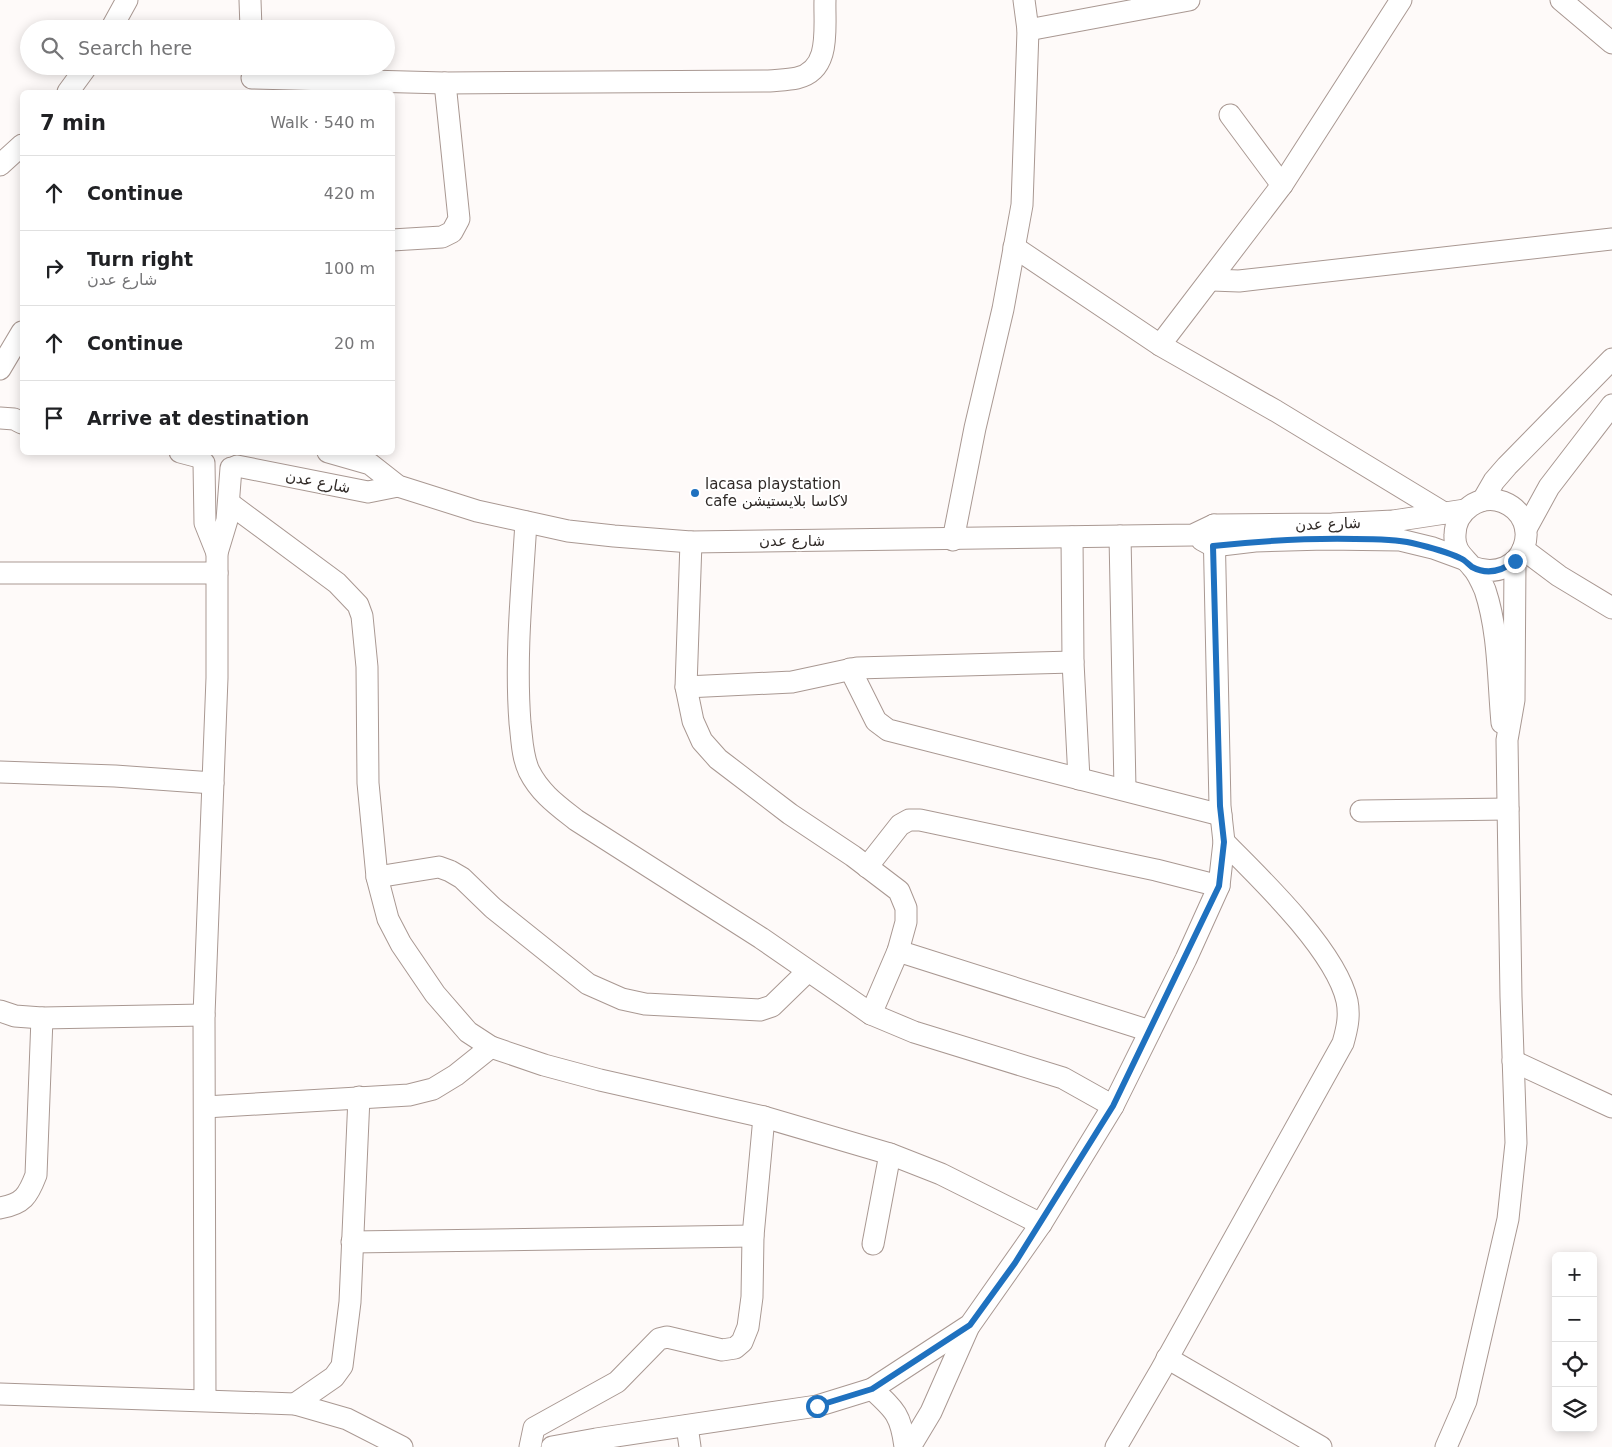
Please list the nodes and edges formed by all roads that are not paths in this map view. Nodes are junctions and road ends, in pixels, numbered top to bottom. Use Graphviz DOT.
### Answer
graph roads {
  1 [pos="127,0"];
  2 [pos="250,0"];
  3 [pos="825,0"];
  4 [pos="1024,0"];
  5 [pos="1189,0"];
  6 [pos="1400,0"];
  7 [pos="1560,0"];
  8 [pos="115,20"];
  9 [pos="251,20"];
  10 [pos="1028,30"];
  11 [pos="1612,43"];
  12 [pos="80,75"];
  13 [pos="252,79"];
  14 [pos="445,82"];
  15 [pos="69,90"];
  16 [pos="1230,116"];
  17 [pos="20,146"];
  18 [pos="0,166"];
  19 [pos="1282,185"];
  20 [pos="1612,239"];
  21 [pos="395,240"];
  22 [pos="1014,247"];
  23 [pos="1212,280"];
  24 [pos="20,335"];
  25 [pos="1160,345"];
  26 [pos="1612,359"];
  27 [pos="0,368"];
  28 [pos="1612,405"];
  29 [pos="342,455"];
  30 [pos="195,456"];
  31 [pos="239,462"];
  32 [pos="398,486"];
  33 [pos="228,503"];
  34 [pos="1474,505"];
  35 [pos="1444,513"];
  36 [pos="526,522"];
  37 [pos="1214,525"];
  38 [pos="1193,535"];
  39 [pos="1120,536"];
  40 [pos="1072,537"];
  41 [pos="953,540"];
  42 [pos="691,542"];
  43 [pos="1213,546"];
  44 [pos="1521,546"];
  45 [pos="217,563"];
  46 [pos="1467,563"];
  47 [pos="0,573"];
  48 [pos="1612,608"];
  49 [pos="1073,662"];
  50 [pos="850,669"];
  51 [pos="686,687"];
  52 [pos="1507,740"];
  53 [pos="0,772"];
  54 [pos="1078,778"];
  55 [pos="214,783"];
  56 [pos="1125,789"];
  57 [pos="1508,809"];
  58 [pos="1361,811"];
  59 [pos="1220,815"];
  60 [pos="1224,842"];
  61 [pos="867,867"];
  62 [pos="378,877"];
  63 [pos="1219,886"];
  64 [pos="898,952"];
  65 [pos="808,971"];
  66 [pos="0,1011"];
  67 [pos="871,1014"];
  68 [pos="204,1015"];
  69 [pos="42,1018"];
  70 [pos="1150,1031"];
  71 [pos="491,1047"];
  72 [pos="1512,1061"];
  73 [pos="359,1097"];
  74 [pos="1113,1106"];
  75 [pos="205,1107"];
  76 [pos="1612,1107"];
  77 [pos="764,1117"];
  78 [pos="890,1154"];
  79 [pos="0,1208"];
  80 [pos="1041,1224"];
  81 [pos="753,1236"];
  82 [pos="352,1242"];
  83 [pos="873,1244"];
  84 [pos="970,1325"];
  85 [pos="1167,1358"];
  86 [pos="872,1389"];
  87 [pos="0,1394"];
  88 [pos="205,1400"];
  89 [pos="295,1404"];
  90 [pos="687,1426"];
  91 [pos="399,1446"];
  92 [pos="530,1447"];
  93 [pos="552,1447"];
  94 [pos="690,1447"];
  95 [pos="905,1447"];
  96 [pos="910,1447"];
  97 [pos="1116,1447"];
  98 [pos="1322,1447"];
  99 [pos="1446,1447"];
  1 -- 8 [label="street"];
  2 -- 9 [label="street"];
  3 -- 14 [label="street"];
  4 -- 10 [label="street"];
  5 -- 10 [label="street"];
  6 -- 19 [label="street"];
  7 -- 11 [label="street"];
  10 -- 22 [label="street"];
  12 -- 15 [label="street"];
  13 -- 14 [label="street"];
  14 -- 21 [label="street"];
  16 -- 19 [label="street"];
  17 -- 18 [label="street"];
  19 -- 23 [label="street"];
  20 -- 23 [label="street"];
  22 -- 25 [label="street"];
  22 -- 41 [label="street"];
  23 -- 25 [label="street"];
  24 -- 27 [label="street"];
  25 -- 35 [label="street"];
  26 -- 34 [label="street"];
  28 -- 44 [label="street"];
  29 -- 32 [label="street, شارع عدن"];
  30 -- 31 [label="street, شارع عدن"];
  30 -- 45 [label="street"];
  31 -- 32 [label="street, شارع عدن"];
  31 -- 33 [label="street"];
  32 -- 36 [label="street, شارع عدن"];
  33 -- 45 [label="street"];
  33 -- 62 [label="street"];
  34 -- 35 [label="street, شارع عدن"];
  34 -- 44 [label="street"];
  34 -- 46 [label="street"];
  35 -- 37 [label="street, شارع عدن"];
  36 -- 42 [label="street, شارع عدن"];
  36 -- 65 [label="street"];
  37 -- 38 [label="street, شارع عدن"];
  37 -- 43 [label="street"];
  38 -- 39 [label="street, شارع عدن"];
  38 -- 43 [label="street, شارع عدن"];
  39 -- 40 [label="street, شارع عدن"];
  39 -- 56 [label="street"];
  40 -- 41 [label="street, شارع عدن"];
  40 -- 49 [label="street"];
  41 -- 42 [label="street, شارع عدن"];
  42 -- 51 [label="street"];
  43 -- 46 [label="street, شارع عدن"];
  43 -- 59 [label="street"];
  44 -- 46 [label="street"];
  44 -- 48 [label="street"];
  44 -- 52 [label="street"];
  45 -- 47 [label="street"];
  45 -- 55 [label="street"];
  46 -- 52 [label="street"];
  49 -- 50 [label="street"];
  49 -- 54 [label="street"];
  50 -- 51 [label="street"];
  50 -- 54 [label="street"];
  51 -- 61 [label="street"];
  52 -- 57 [label="street"];
  53 -- 55 [label="street"];
  54 -- 56 [label="street"];
  55 -- 68 [label="street"];
  56 -- 59 [label="street"];
  57 -- 58 [label="street"];
  57 -- 72 [label="street"];
  59 -- 60 [label="street"];
  60 -- 63 [label="street"];
  60 -- 85 [label="street"];
  61 -- 63 [label="street"];
  61 -- 64 [label="street"];
  62 -- 65 [label="street"];
  62 -- 71 [label="street"];
  63 -- 70 [label="street"];
  64 -- 67 [label="street"];
  64 -- 70 [label="street"];
  65 -- 67 [label="street"];
  66 -- 69 [label="street"];
  67 -- 74 [label="street"];
  68 -- 69 [label="street"];
  68 -- 75 [label="street"];
  69 -- 79 [label="street"];
  70 -- 74 [label="street"];
  71 -- 73 [label="street"];
  71 -- 77 [label="street"];
  72 -- 76 [label="street"];
  72 -- 99 [label="street"];
  73 -- 75 [label="street"];
  73 -- 82 [label="street"];
  74 -- 80 [label="street"];
  75 -- 88 [label="street"];
  77 -- 78 [label="street"];
  77 -- 81 [label="street"];
  78 -- 80 [label="street"];
  78 -- 83 [label="street"];
  80 -- 84 [label="street"];
  81 -- 82 [label="street"];
  81 -- 92 [label="street"];
  82 -- 89 [label="street"];
  84 -- 86 [label="street"];
  84 -- 96 [label="street"];
  85 -- 97 [label="street"];
  85 -- 98 [label="street"];
  86 -- 90 [label="street"];
  86 -- 95 [label="street"];
  87 -- 88 [label="street"];
  88 -- 89 [label="street"];
  89 -- 91 [label="street"];
  90 -- 93 [label="street"];
  90 -- 94 [label="street"];
}
